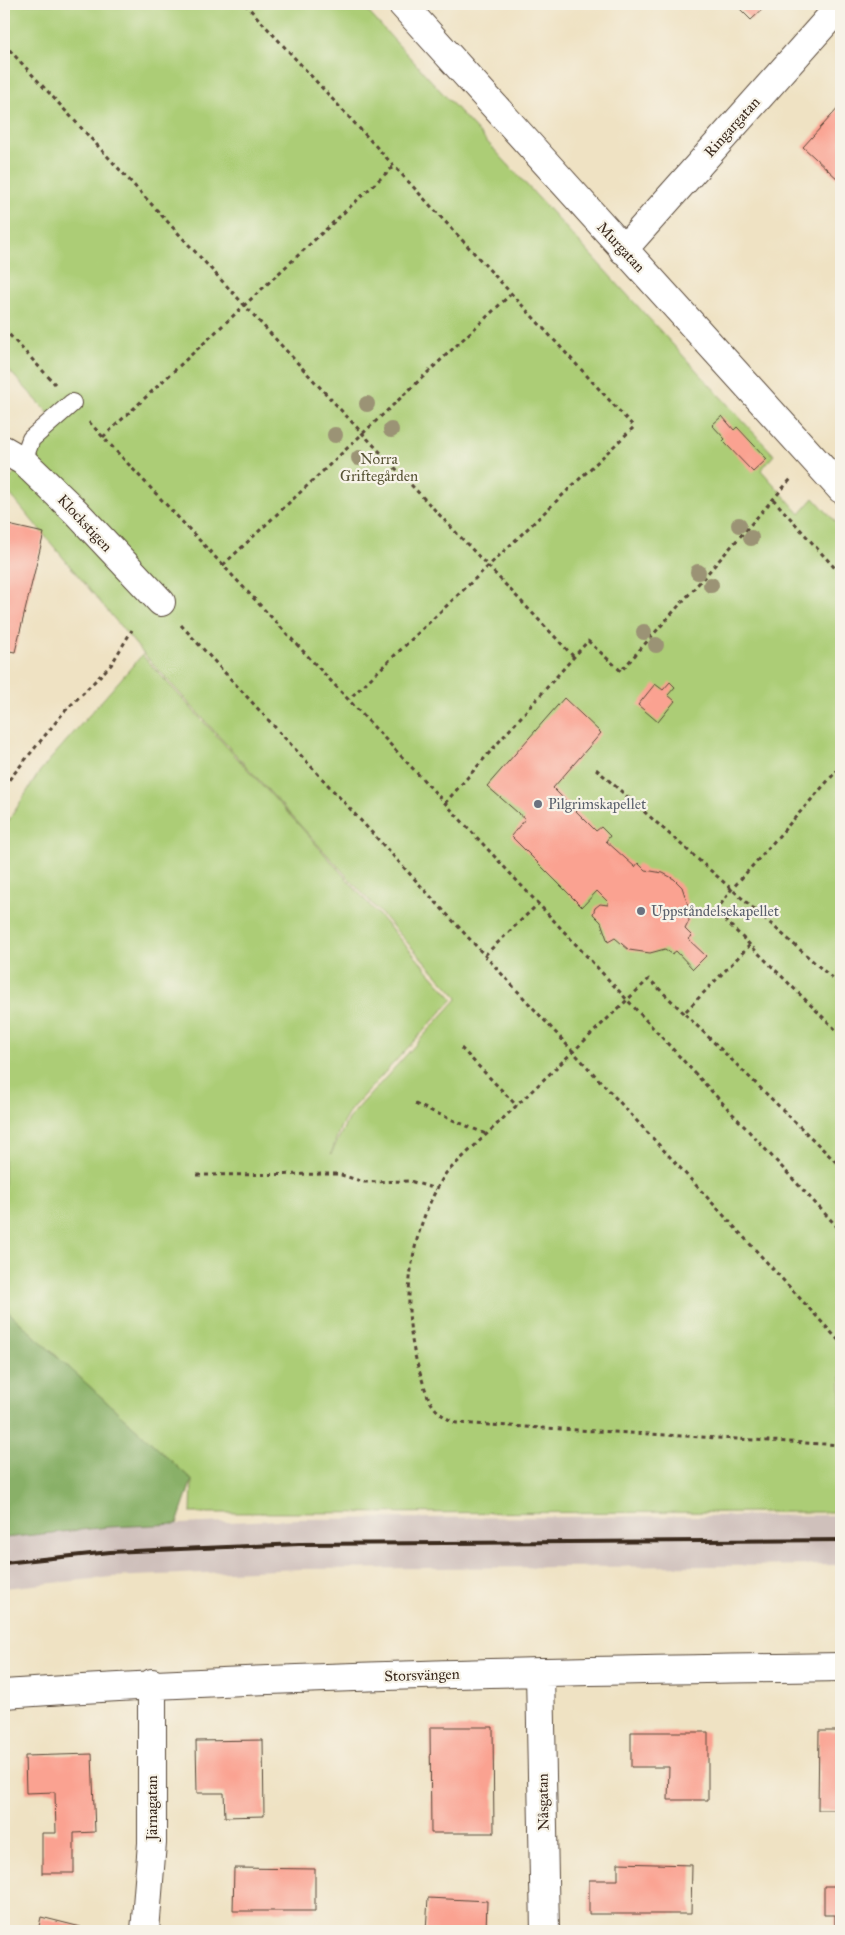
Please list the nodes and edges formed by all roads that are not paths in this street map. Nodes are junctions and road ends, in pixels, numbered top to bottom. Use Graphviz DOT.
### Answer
graph roads {
  1 [pos="402,4"];
  2 [pos="841,5"];
  3 [pos="623,250"];
  4 [pos="72,403"];
  5 [pos="14,456"];
  6 [pos="841,489"];
  7 [pos="160,602"];
  8 [pos="841,1667"];
  9 [pos="540,1672"];
  10 [pos="152,1684"];
  11 [pos="4,1694"];
  12 [pos="145,1931"];
  13 [pos="545,1931"];
  1 -- 3 [label="street, Murgatan"];
  2 -- 3 [label="street, Ringargatan"];
  3 -- 6 [label="street, Murgatan"];
  4 -- 5 [label="lane"];
  5 -- 7 [label="street, Klockstigen"];
  8 -- 9 [label="street, Storsvängen"];
  9 -- 10 [label="street, Storsvängen"];
  9 -- 13 [label="street, Nåsgatan"];
  10 -- 11 [label="street, Storsvängen"];
  10 -- 12 [label="street, Järnagatan"];
}
